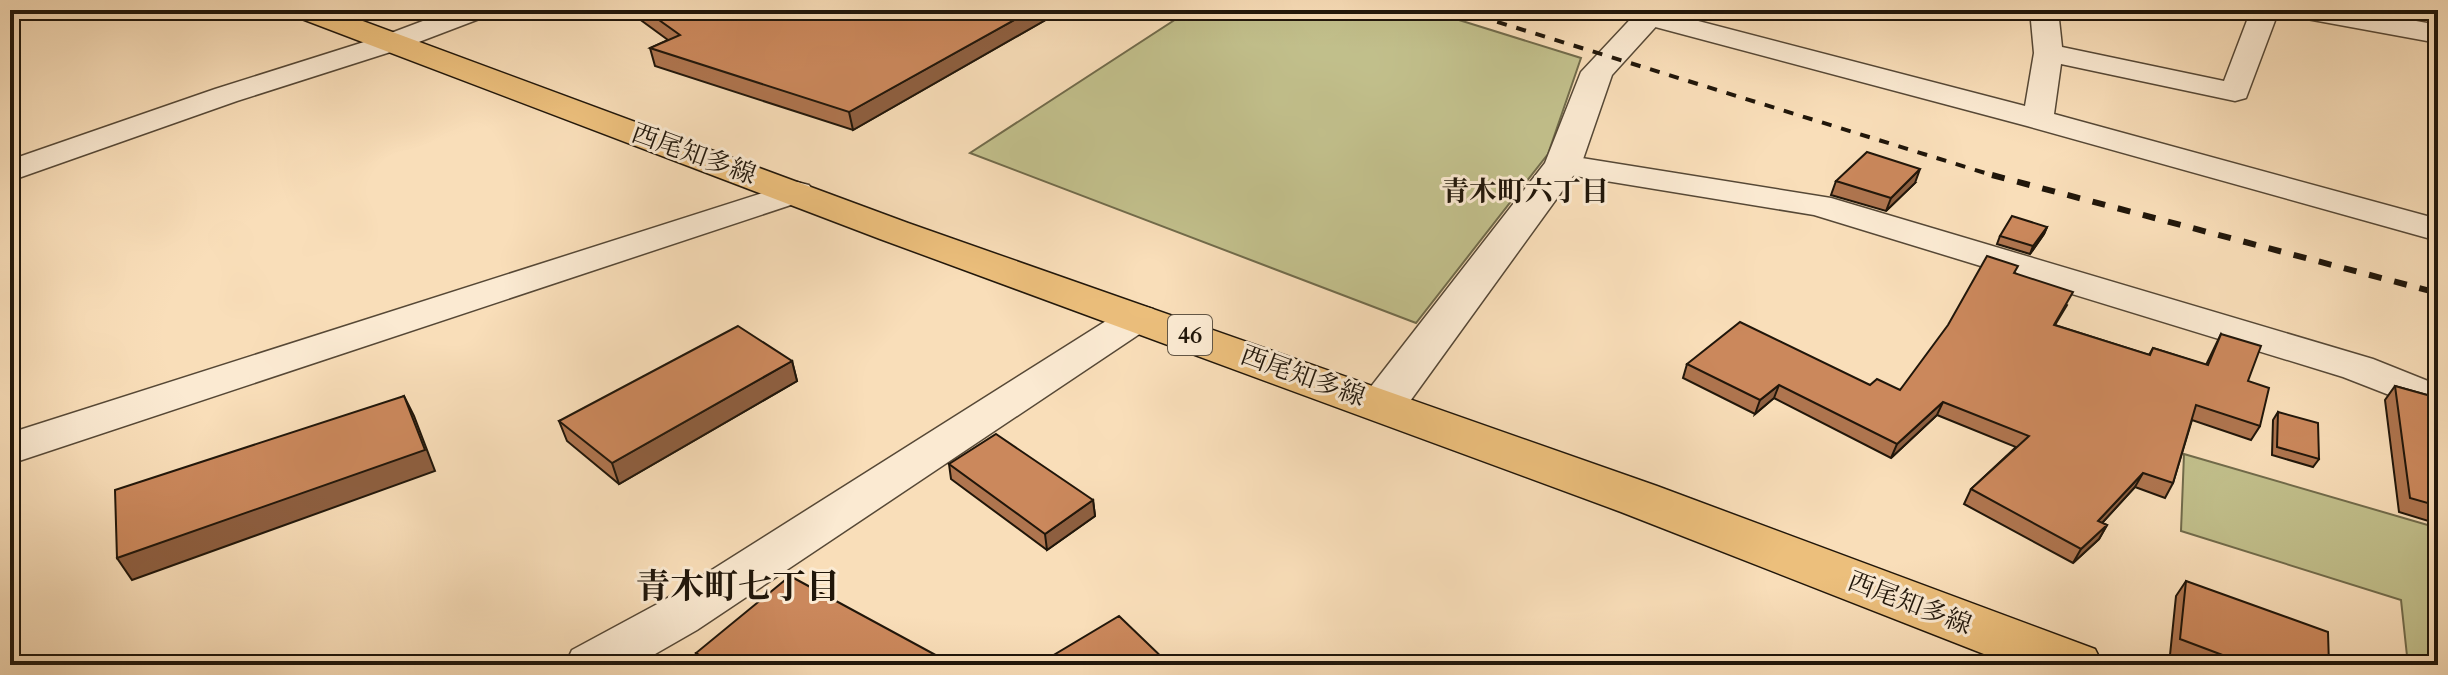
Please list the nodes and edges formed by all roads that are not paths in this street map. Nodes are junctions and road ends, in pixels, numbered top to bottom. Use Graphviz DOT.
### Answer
graph roads {
  1 [pos="305,10"];
  2 [pos="477,10"];
  3 [pos="2044,10"];
  4 [pos="2265,10"];
  5 [pos="2310,10"];
  6 [pos="1644,13"];
  7 [pos="2438,34"];
  8 [pos="393,42"];
  9 [pos="2048,53"];
  10 [pos="2038,119"];
  11 [pos="12,161"];
  12 [pos="1563,165"];
  13 [pos="797,192"];
  14 [pos="2438,230"];
  15 [pos="1139,317"];
  16 [pos="2438,400"];
  17 [pos="1383,404"];
  18 [pos="10,449"];
  19 [pos="591,665"];
  20 [pos="2074,665"];
  1 -- 8 [label="main road, 西尾知多線 / 46"];
  2 -- 8 [label="street"];
  3 -- 9 [label="street"];
  4 -- 9 [label="street"];
  5 -- 7 [label="street"];
  6 -- 10 [label="street"];
  6 -- 12 [label="street"];
  8 -- 11 [label="street"];
  8 -- 13 [label="main road, 西尾知多線 / 46"];
  9 -- 10 [label="street"];
  10 -- 14 [label="street"];
  12 -- 16 [label="street"];
  12 -- 17 [label="street"];
  13 -- 15 [label="main road, 西尾知多線 / 46"];
  13 -- 18 [label="street"];
  15 -- 17 [label="main road, 西尾知多線 / 46"];
  15 -- 19 [label="street"];
  17 -- 20 [label="main road, 西尾知多線 / 46"];
}
